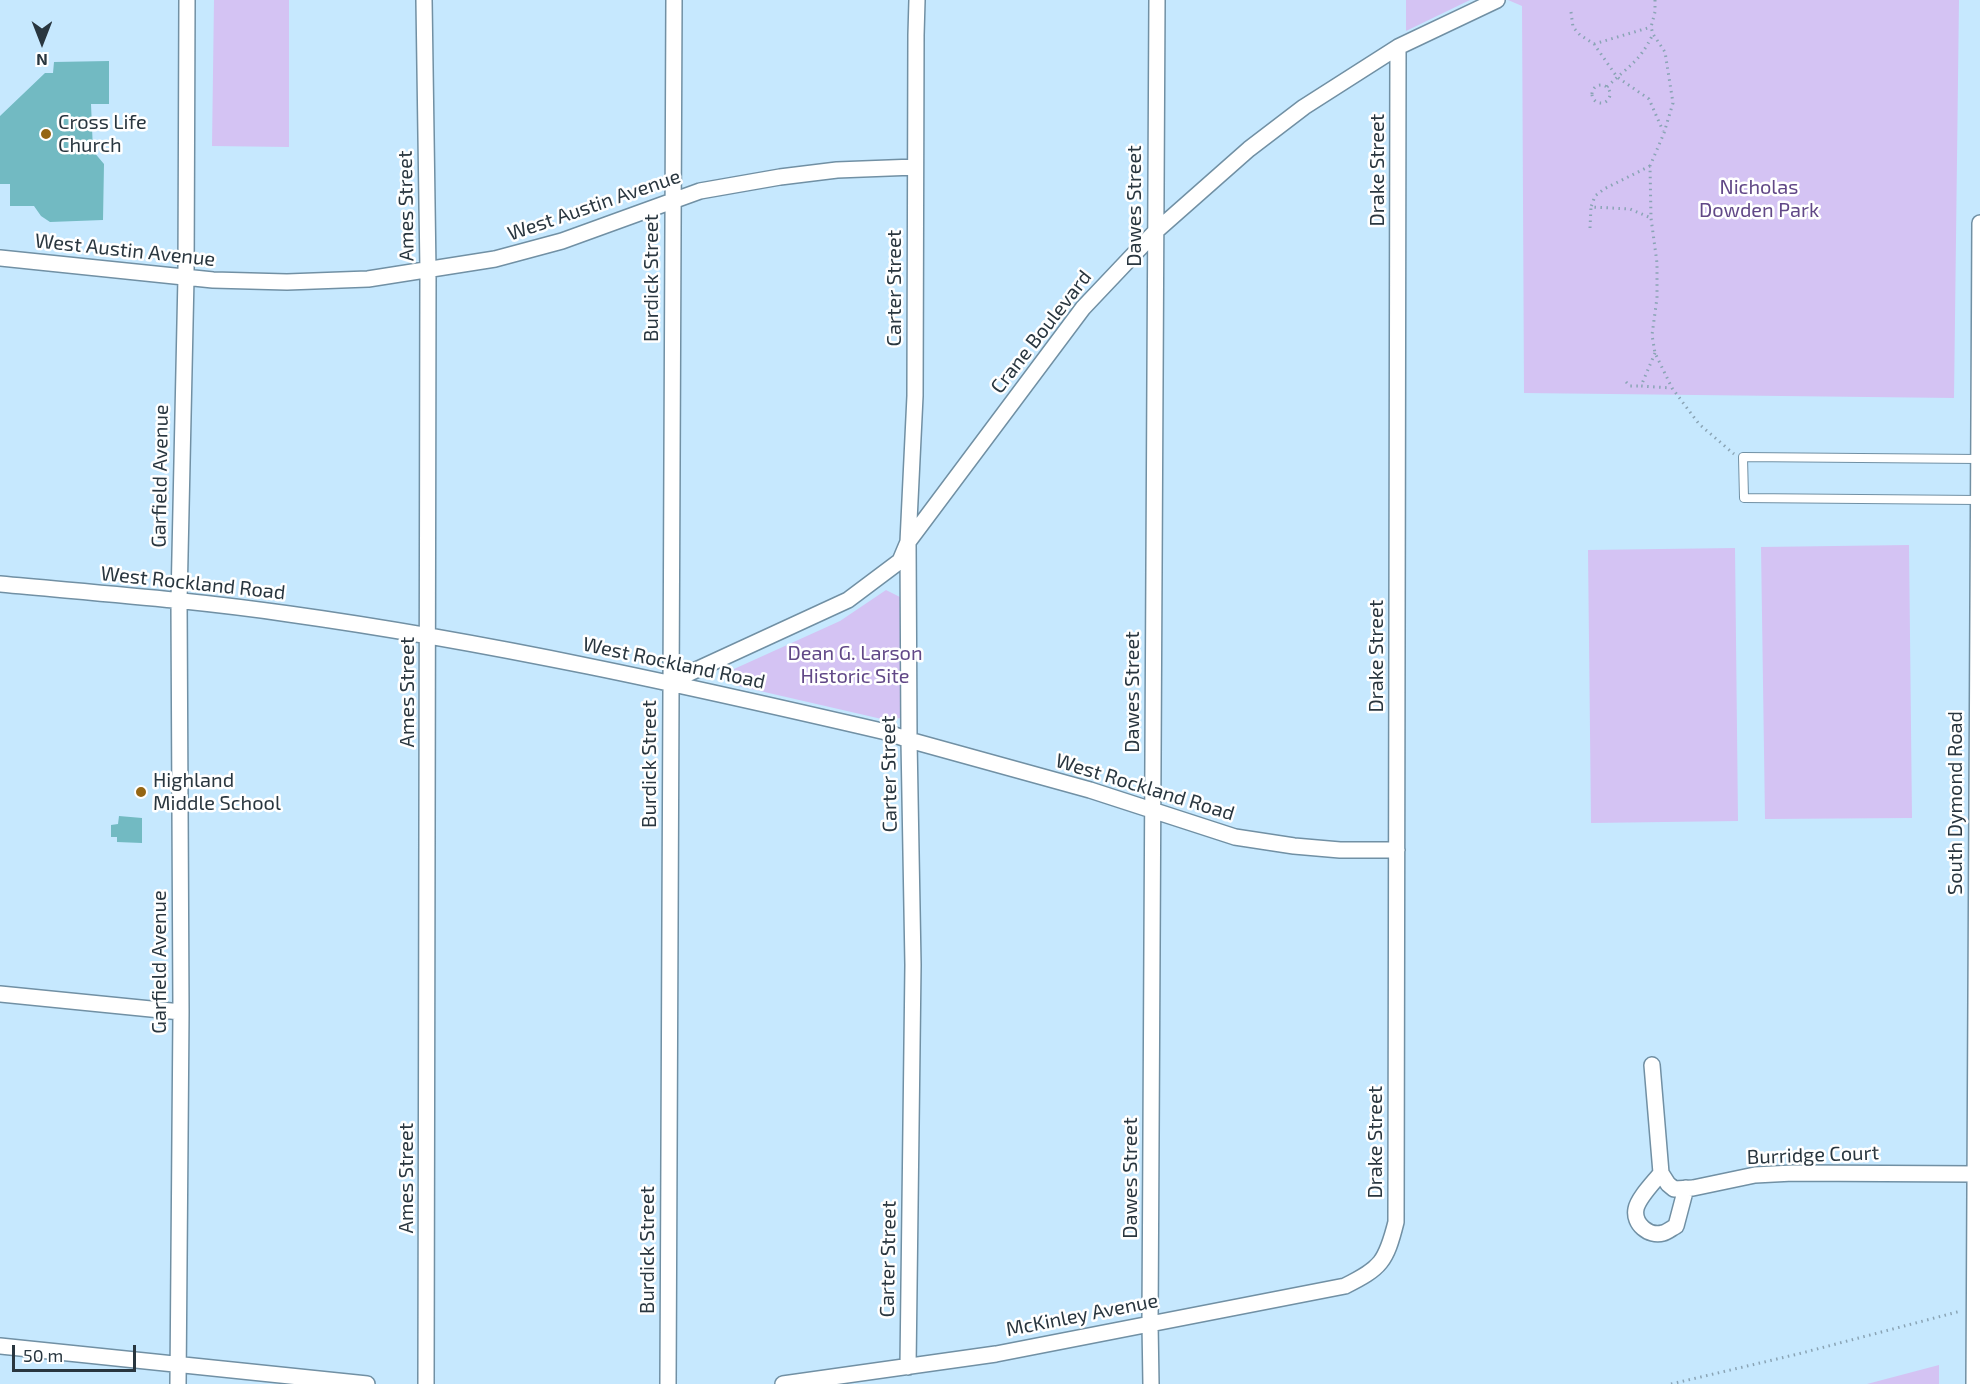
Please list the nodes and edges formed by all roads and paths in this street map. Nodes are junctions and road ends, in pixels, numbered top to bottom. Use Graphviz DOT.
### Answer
graph roads {
  1 [pos="187,0"];
  2 [pos="424,0"];
  3 [pos="674,0"];
  4 [pos="917,0"];
  5 [pos="1157,0"];
  6 [pos="1497,0"];
  7 [pos="1655,0"];
  8 [pos="1571,12"];
  9 [pos="1652,27"];
  10 [pos="1653,34"];
  11 [pos="1594,44"];
  12 [pos="1398,46"];
  13 [pos="1617,77"];
  14 [pos="1608,87"];
  15 [pos="1664,133"];
  16 [pos="1650,166"];
  17 [pos="915,167"];
  18 [pos="673,200"];
  19 [pos="1591,207"];
  20 [pos="1651,218"];
  21 [pos="1980,223"];
  22 [pos="1590,228"];
  23 [pos="1155,232"];
  24 [pos="0,258"];
  25 [pos="428,271"];
  26 [pos="186,278"];
  27 [pos="1654,353"];
  28 [pos="1626,382"];
  29 [pos="1641,386"];
  30 [pos="1672,388"];
  31 [pos="1979,456"];
  32 [pos="1743,457"];
  33 [pos="1978,500"];
  34 [pos="908,542"];
  35 [pos="0,584"];
  36 [pos="179,601"];
  37 [pos="428,636"];
  38 [pos="670,682"];
  39 [pos="1978,689"];
  40 [pos="909,740"];
  41 [pos="1153,812"];
  42 [pos="1397,850"];
  43 [pos="0,994"];
  44 [pos="181,1012"];
  45 [pos="1652,1065"];
  46 [pos="1978,1078"];
  47 [pos="1661,1173"];
  48 [pos="1975,1174"];
  49 [pos="1686,1188"];
  50 [pos="1381,1262"];
  51 [pos="1974,1307"];
  52 [pos="1150,1323"];
  53 [pos="0,1346"];
  54 [pos="178,1364"];
  55 [pos="908,1367"];
  56 [pos="178,1384"];
  57 [pos="368,1384"];
  58 [pos="426,1384"];
  59 [pos="668,1384"];
  60 [pos="783,1384"];
  61 [pos="1151,1384"];
  62 [pos="1671,1384"];
  63 [pos="1974,1384"];
  1 -- 26 [label="street, Garfield Avenue"];
  2 -- 25 [label="street, Ames Street"];
  3 -- 18 [label="street, Burdick Street"];
  4 -- 17 [label="street, Carter Street"];
  5 -- 23 [label="street, Dawes Street"];
  6 -- 12 [label="street, Crane Boulevard"];
  7 -- 9 [label="path"];
  8 -- 11 [label="path"];
  9 -- 10 [label="path"];
  9 -- 11 [label="path"];
  10 -- 13 [label="path"];
  10 -- 15 [label="path"];
  11 -- 13 [label="path"];
  12 -- 23 [label="street, Crane Boulevard"];
  12 -- 42 [label="street, Drake Street"];
  13 -- 14 [label="path"];
  13 -- 15 [label="path"];
  14 -- 14 [label="path"];
  15 -- 16 [label="path"];
  16 -- 19 [label="path"];
  16 -- 20 [label="path"];
  17 -- 18 [label="street, West Austin Avenue"];
  17 -- 34 [label="street, Carter Street"];
  18 -- 25 [label="street, West Austin Avenue"];
  18 -- 38 [label="street, Burdick Street"];
  19 -- 20 [label="path"];
  19 -- 22 [label="path"];
  20 -- 27 [label="path"];
  21 -- 31 [label="street, South Dymond Road"];
  23 -- 34 [label="street, Crane Boulevard"];
  23 -- 41 [label="street, Dawes Street"];
  24 -- 26 [label="street, West Austin Avenue"];
  25 -- 26 [label="street, West Austin Avenue"];
  25 -- 37 [label="street, Ames Street"];
  26 -- 36 [label="street, Garfield Avenue"];
  27 -- 29 [label="path"];
  27 -- 30 [label="path"];
  28 -- 29 [label="path"];
  29 -- 30 [label="path"];
  30 -- 32 [label="path"];
  31 -- 32 [label="lane"];
  31 -- 33 [label="street, South Dymond Road"];
  32 -- 33 [label="lane"];
  33 -- 39 [label="street, South Dymond Road"];
  34 -- 38 [label="street, Crane Boulevard"];
  34 -- 40 [label="street, Carter Street"];
  35 -- 36 [label="street, West Rockland Road"];
  36 -- 37 [label="street, West Rockland Road"];
  36 -- 44 [label="street, Garfield Avenue"];
  37 -- 38 [label="street, West Rockland Road"];
  37 -- 58 [label="street, Ames Street"];
  38 -- 40 [label="street, West Rockland Road"];
  38 -- 59 [label="street, Burdick Street"];
  39 -- 46 [label="street, South Dymond Road"];
  40 -- 41 [label="street, West Rockland Road"];
  40 -- 55 [label="street, Carter Street"];
  41 -- 42 [label="street, West Rockland Road"];
  41 -- 52 [label="street, Dawes Street"];
  42 -- 50 [label="street, Drake Street"];
  43 -- 44 [label="street"];
  44 -- 54 [label="street, Garfield Avenue"];
  45 -- 47 [label="street"];
  46 -- 48 [label="street, South Dymond Road"];
  47 -- 49 [label="street"];
  47 -- 49 [label="street"];
  48 -- 49 [label="street, Burridge Court"];
  48 -- 51 [label="street, South Dymond Road"];
  50 -- 52 [label="street, McKinley Avenue"];
  51 -- 62 [label="path"];
  51 -- 63 [label="street, South Dymond Road"];
  52 -- 55 [label="street, McKinley Avenue"];
  52 -- 61 [label="street, Dawes Street"];
  53 -- 54 [label="street"];
  54 -- 56 [label="street, Garfield Avenue"];
  54 -- 57 [label="street"];
  55 -- 60 [label="street, McKinley Avenue"];
}
